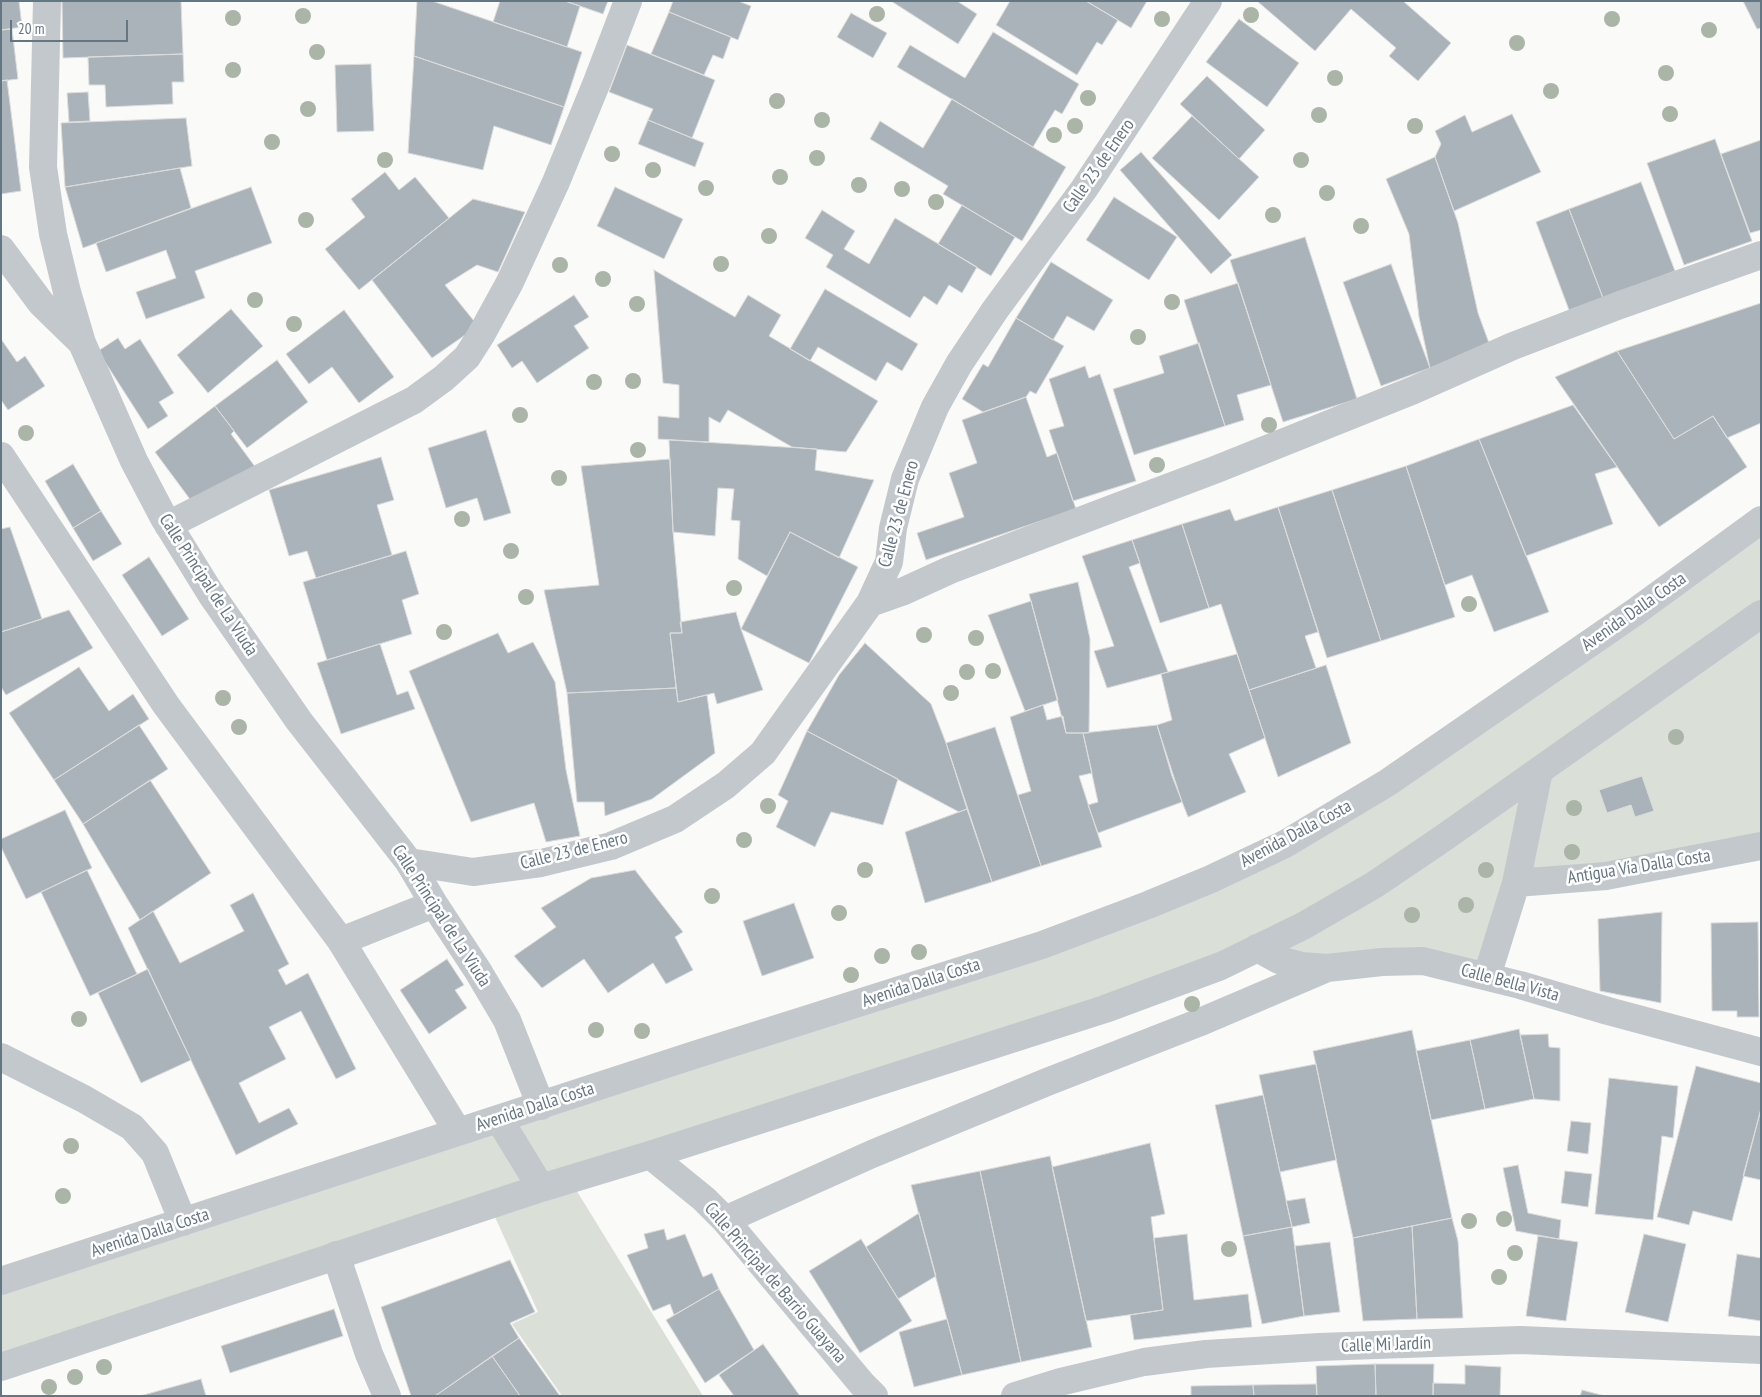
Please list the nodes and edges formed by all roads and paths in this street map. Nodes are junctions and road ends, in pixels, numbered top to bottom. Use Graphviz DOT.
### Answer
graph roads {
  1 [pos="47,1"];
  2 [pos="628,1"];
  3 [pos="1208,1"];
  4 [pos="1,249"];
  5 [pos="1761,255"];
  6 [pos="82,343"];
  7 [pos="3,463"];
  8 [pos="1761,520"];
  9 [pos="168,525"];
  10 [pos="870,603"];
  11 [pos="1761,614"];
  12 [pos="1539,771"];
  13 [pos="1761,846"];
  14 [pos="409,862"];
  15 [pos="1516,883"];
  16 [pos="434,904"];
  17 [pos="341,941"];
  18 [pos="1257,948"];
  19 [pos="1327,968"];
  20 [pos="1487,976"];
  21 [pos="1761,1052"];
  22 [pos="1,1057"];
  23 [pos="541,1106"];
  24 [pos="499,1119"];
  25 [pos="458,1132"];
  26 [pos="650,1155"];
  27 [pos="541,1188"];
  28 [pos="725,1220"];
  29 [pos="183,1222"];
  30 [pos="336,1255"];
  31 [pos="1,1281"];
  32 [pos="1761,1350"];
  33 [pos="1,1367"];
  34 [pos="387,1396"];
  35 [pos="874,1396"];
  36 [pos="1015,1396"];
  1 -- 6 [label="street, Calle Principal de La Viuda"];
  2 -- 9 [label="street"];
  3 -- 10 [label="street, Calle 23 de Enero"];
  4 -- 6 [label="street"];
  5 -- 10 [label="street"];
  6 -- 9 [label="street, Calle Principal de La Viuda"];
  7 -- 17 [label="street"];
  8 -- 23 [label="street, Avenida Dalla Costa"];
  9 -- 14 [label="street, Calle Principal de La Viuda"];
  10 -- 14 [label="street, Calle 23 de Enero"];
  11 -- 12 [label="street"];
  12 -- 15 [label="street"];
  12 -- 18 [label="street"];
  13 -- 15 [label="street, Antigua Vía Dalla Costa"];
  14 -- 16 [label="street, Calle Principal de La Viuda"];
  15 -- 20 [label="street"];
  16 -- 17 [label="street"];
  16 -- 23 [label="street, Calle Principal de La Viuda"];
  17 -- 25 [label="street"];
  18 -- 19 [label="street, Calle Bella Vista"];
  18 -- 26 [label="street"];
  19 -- 20 [label="street, Calle Bella Vista"];
  19 -- 28 [label="street"];
  20 -- 21 [label="street, Calle Bella Vista"];
  22 -- 29 [label="street"];
  23 -- 24 [label="street, Avenida Dalla Costa"];
  24 -- 25 [label="street, Avenida Dalla Costa"];
  24 -- 27 [label="street"];
  25 -- 29 [label="street, Avenida Dalla Costa"];
  26 -- 27 [label="street"];
  26 -- 28 [label="street, Calle Principal de Barrio Guayana"];
  27 -- 30 [label="street"];
  28 -- 35 [label="street, Calle Principal de Barrio Guayana"];
  29 -- 31 [label="street, Avenida Dalla Costa"];
  30 -- 33 [label="street"];
  30 -- 34 [label="street"];
  32 -- 36 [label="street, Calle Mi Jardín"];
}
